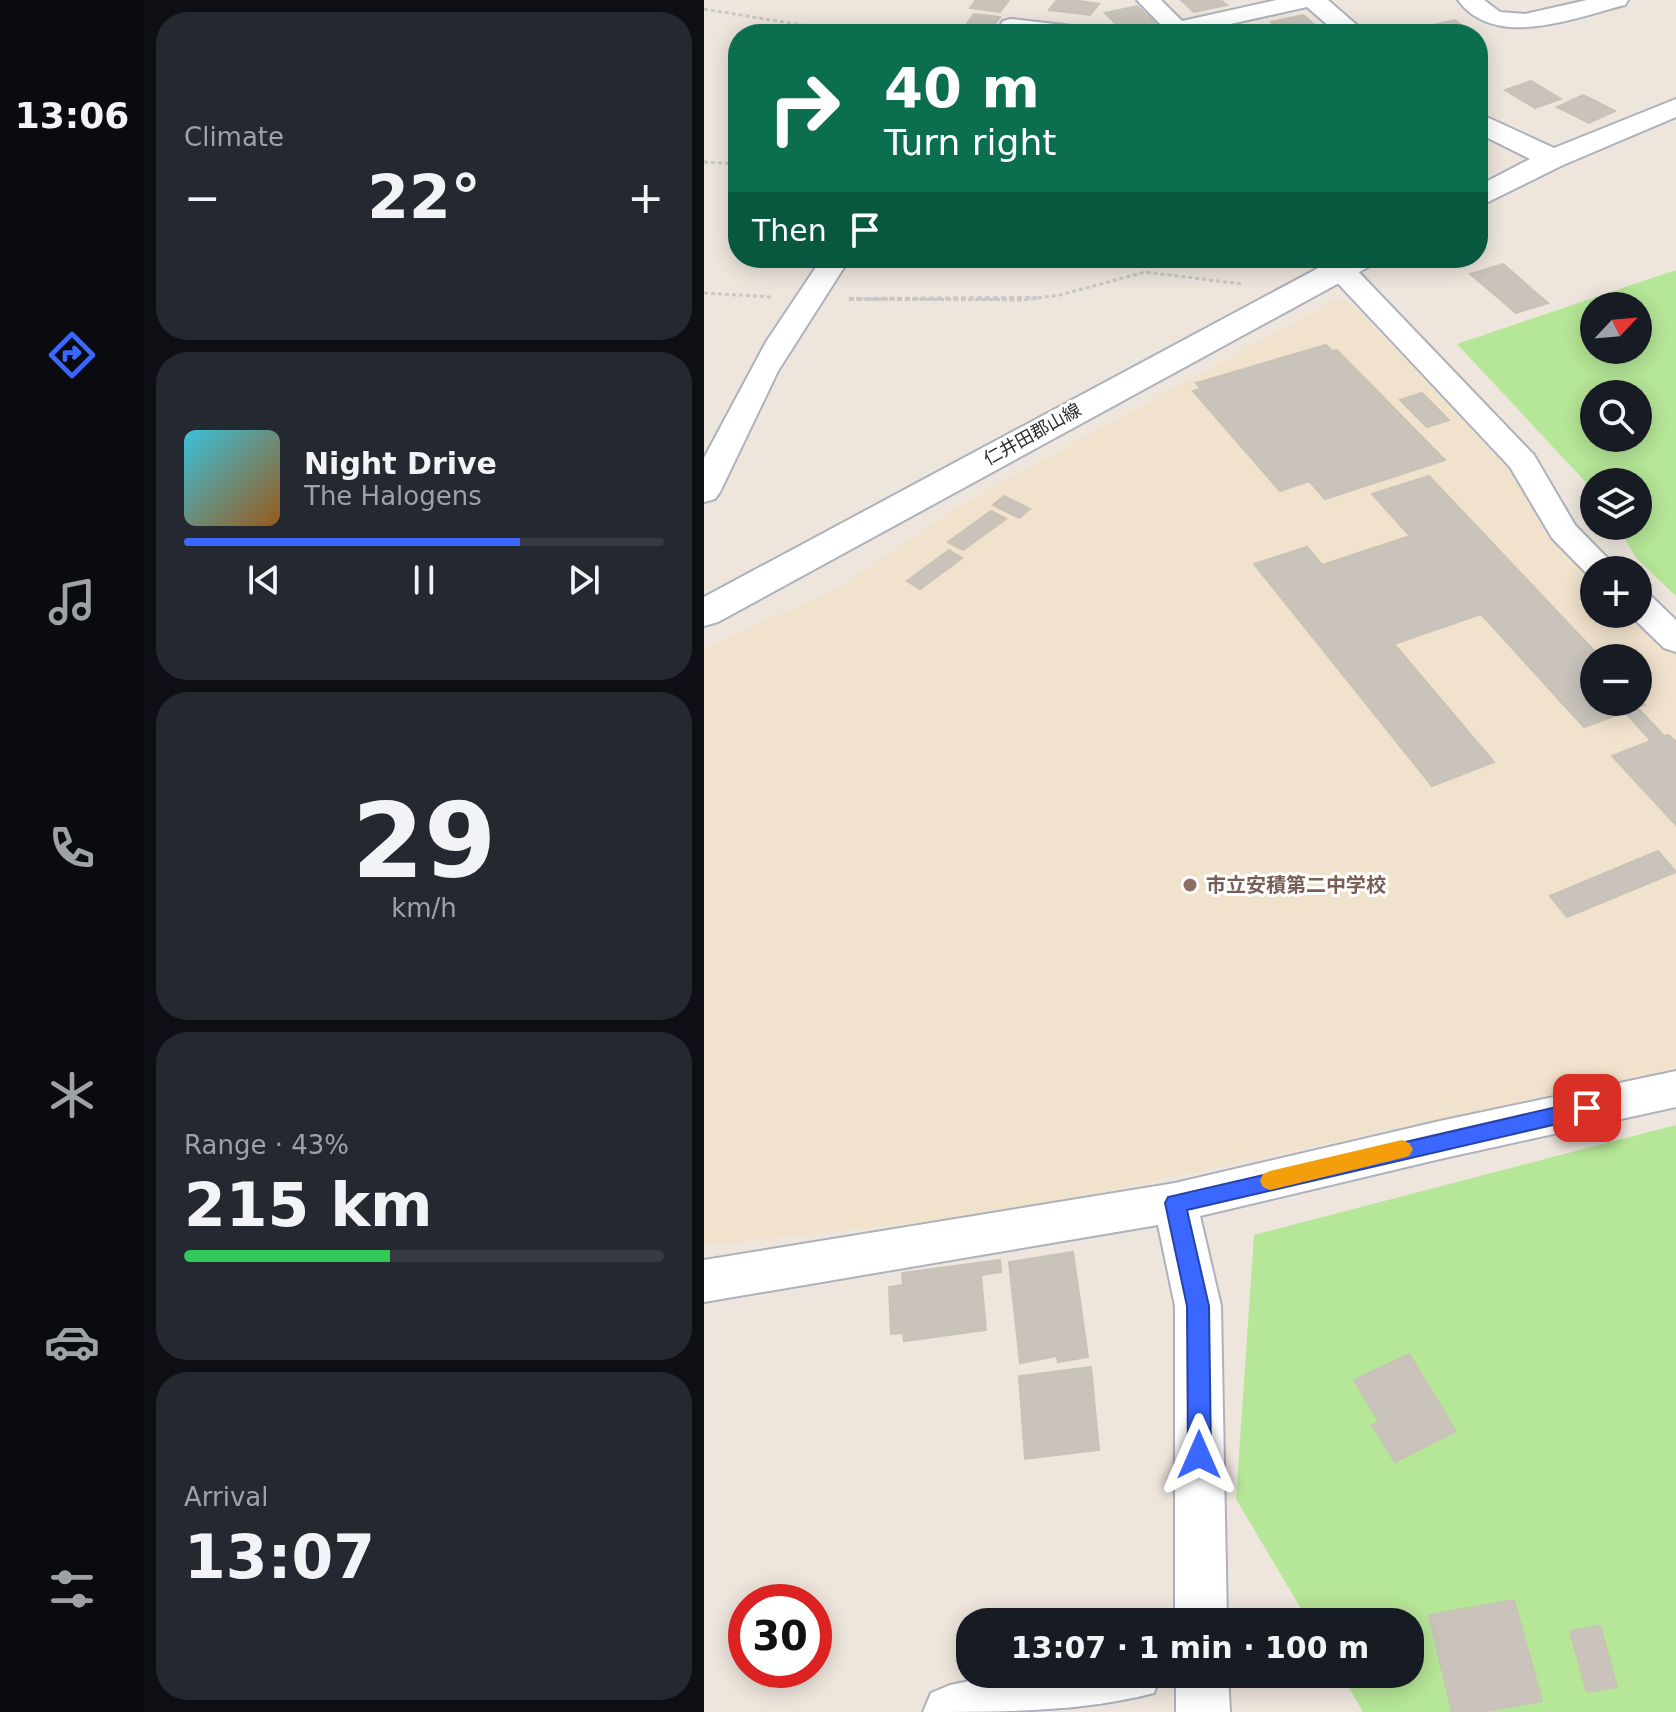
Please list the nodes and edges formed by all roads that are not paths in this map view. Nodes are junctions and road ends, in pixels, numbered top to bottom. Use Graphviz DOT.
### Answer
graph roads {
  1 [pos="1029,0"];
  2 [pos="1148,0"];
  3 [pos="1310,0"];
  4 [pos="1469,0"];
  5 [pos="1615,0"];
  6 [pos="1012,24"];
  7 [pos="1173,24"];
  8 [pos="1201,24"];
  9 [pos="1341,24"];
  10 [pos="1676,107"];
  11 [pos="1488,127"];
  12 [pos="1553,159"];
  13 [pos="1488,193"];
  14 [pos="829,268"];
  15 [pos="1342,268"];
  16 [pos="1353,268"];
  17 [pos="704,492"];
  18 [pos="1589,556"];
  19 [pos="704,613"];
  20 [pos="1652,617"];
  21 [pos="1676,640"];
  22 [pos="1676,1089"];
  23 [pos="1175,1203"];
  24 [pos="704,1281"];
  25 [pos="1201,1608"];
  26 [pos="1067,1688"];
  27 [pos="1202,1688"];
  28 [pos="950,1712"];
  29 [pos="1203,1712"];
  1 -- 6 [label="street"];
  2 -- 7 [label="street"];
  3 -- 8 [label="street"];
  3 -- 9 [label="main road"];
  4 -- 5 [label="street"];
  10 -- 12 [label="main road"];
  11 -- 12 [label="main road"];
  12 -- 13 [label="main road"];
  14 -- 17 [label="street"];
  15 -- 19 [label="main road, 仁井田郡山線"];
  16 -- 18 [label="street"];
  20 -- 21 [label="street"];
  22 -- 23 [label="street"];
  23 -- 24 [label="street"];
  23 -- 25 [label="street"];
  26 -- 28 [label="street"];
  27 -- 29 [label="street"];
}
